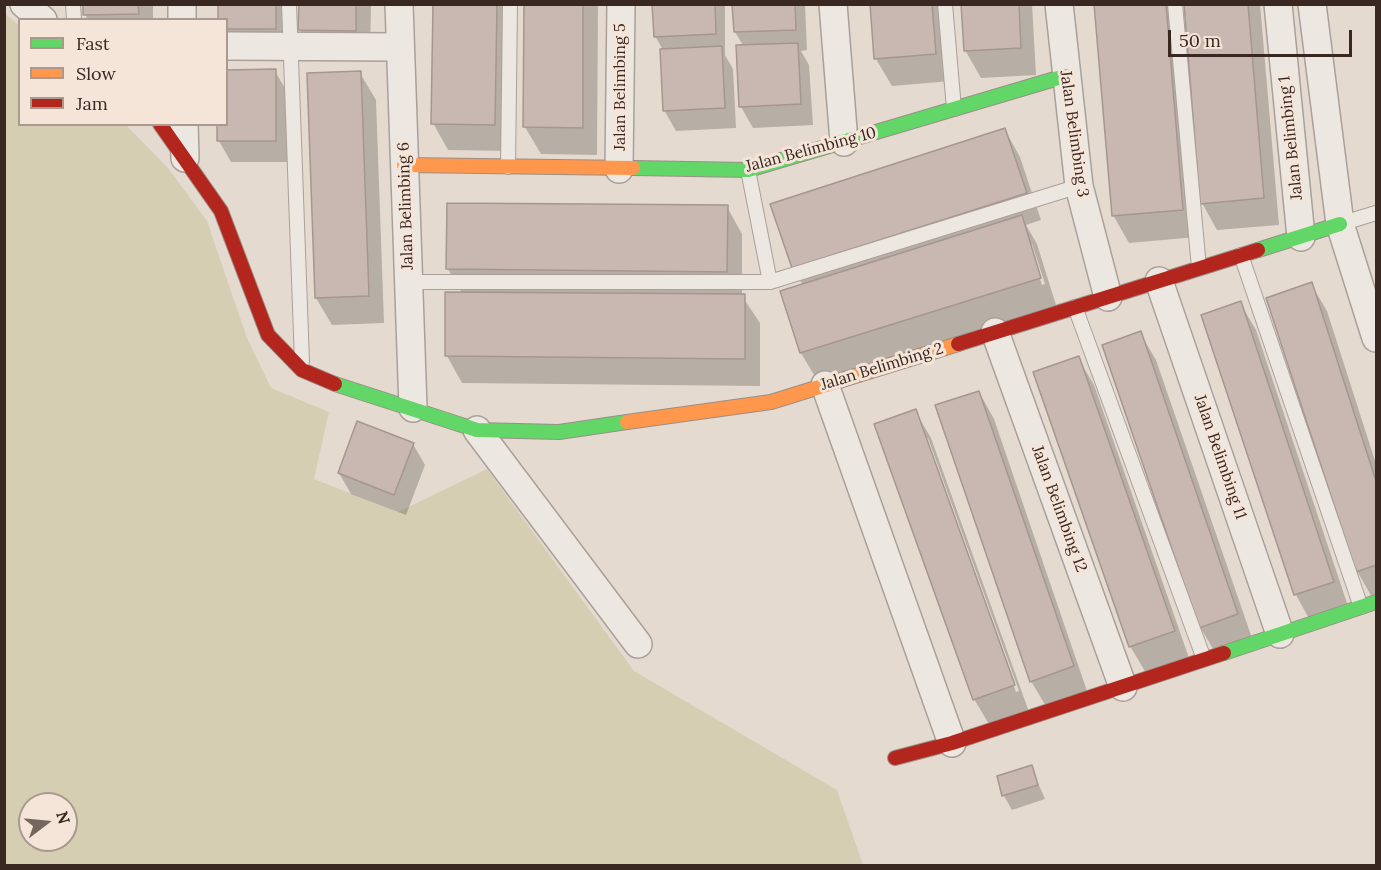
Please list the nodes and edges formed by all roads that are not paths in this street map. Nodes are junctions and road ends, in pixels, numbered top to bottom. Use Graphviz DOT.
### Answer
graph roads {
  1 [pos="24,4"];
  2 [pos="289,4"];
  3 [pos="399,4"];
  4 [pos="510,4"];
  5 [pos="621,4"];
  6 [pos="833,4"];
  7 [pos="945,4"];
  8 [pos="1059,4"];
  9 [pos="1175,4"];
  10 [pos="1278,4"];
  11 [pos="1312,4"];
  12 [pos="41,18"];
  13 [pos="228,46"];
  14 [pos="290,46"];
  15 [pos="400,47"];
  16 [pos="1065,76"];
  17 [pos="954,109"];
  18 [pos="161,126"];
  19 [pos="184,126"];
  20 [pos="844,142"];
  21 [pos="185,158"];
  22 [pos="404,165"];
  23 [pos="508,167"];
  24 [pos="619,169"];
  25 [pos="748,170"];
  26 [pos="1079,186"];
  27 [pos="1377,213"];
  28 [pos="1340,224"];
  29 [pos="1301,237"];
  30 [pos="1241,255"];
  31 [pos="1198,269"];
  32 [pos="1159,281"];
  33 [pos="408,282"];
  34 [pos="770,282"];
  35 [pos="1108,297"];
  36 [pos="1075,307"];
  37 [pos="995,332"];
  38 [pos="1377,338"];
  39 [pos="302,370"];
  40 [pos="825,385"];
  41 [pos="413,408"];
  42 [pos="477,430"];
  43 [pos="1377,602"];
  44 [pos="1361,607"];
  45 [pos="1280,634"];
  46 [pos="638,644"];
  47 [pos="1204,659"];
  48 [pos="1123,687"];
  49 [pos="952,743"];
  50 [pos="895,758"];
  1 -- 12 [label="street"];
  2 -- 14 [label="lane"];
  3 -- 15 [label="street, Jalan Belimbing 6"];
  4 -- 23 [label="lane"];
  5 -- 24 [label="street, Jalan Belimbing 5"];
  6 -- 20 [label="street"];
  7 -- 17 [label="lane"];
  8 -- 16 [label="street, Jalan Belimbing 3"];
  9 -- 31 [label="lane"];
  10 -- 29 [label="street, Jalan Belimbing 1"];
  11 -- 28 [label="street"];
  13 -- 14 [label="street"];
  14 -- 15 [label="street"];
  14 -- 39 [label="lane"];
  15 -- 22 [label="street, Jalan Belimbing 6"];
  16 -- 17 [label="street, Jalan Belimbing 10"];
  16 -- 26 [label="street, Jalan Belimbing 3"];
  17 -- 20 [label="street, Jalan Belimbing 10"];
  18 -- 21 [label="street"];
  19 -- 21 [label="street"];
  20 -- 25 [label="street, Jalan Belimbing 10"];
  21 -- 39 [label="street"];
  22 -- 23 [label="street, Jalan Belimbing 10"];
  22 -- 33 [label="street, Jalan Belimbing 6"];
  23 -- 24 [label="street, Jalan Belimbing 10"];
  24 -- 25 [label="street, Jalan Belimbing 10"];
  25 -- 34 [label="lane"];
  26 -- 34 [label="lane"];
  26 -- 35 [label="street, Jalan Belimbing 3"];
  27 -- 28 [label="lane"];
  28 -- 29 [label="street, Jalan Belimbing 2"];
  28 -- 38 [label="street"];
  29 -- 30 [label="street, Jalan Belimbing 2"];
  30 -- 31 [label="street, Jalan Belimbing 2"];
  30 -- 44 [label="lane"];
  31 -- 32 [label="street, Jalan Belimbing 2"];
  32 -- 35 [label="street, Jalan Belimbing 2"];
  32 -- 45 [label="street, Jalan Belimbing 11"];
  33 -- 34 [label="lane"];
  33 -- 41 [label="street, Jalan Belimbing 6"];
  35 -- 36 [label="street, Jalan Belimbing 2"];
  36 -- 37 [label="street, Jalan Belimbing 2"];
  36 -- 47 [label="lane"];
  37 -- 40 [label="street, Jalan Belimbing 2"];
  37 -- 48 [label="street, Jalan Belimbing 12"];
  39 -- 41 [label="street, Jalan Belimbing 2"];
  40 -- 42 [label="street, Jalan Belimbing 2"];
  40 -- 49 [label="street"];
  41 -- 42 [label="street, Jalan Belimbing 2"];
  42 -- 46 [label="street"];
  43 -- 44 [label="street"];
  44 -- 45 [label="street"];
  45 -- 47 [label="street"];
  47 -- 48 [label="street"];
  48 -- 49 [label="street"];
  49 -- 50 [label="street"];
}
